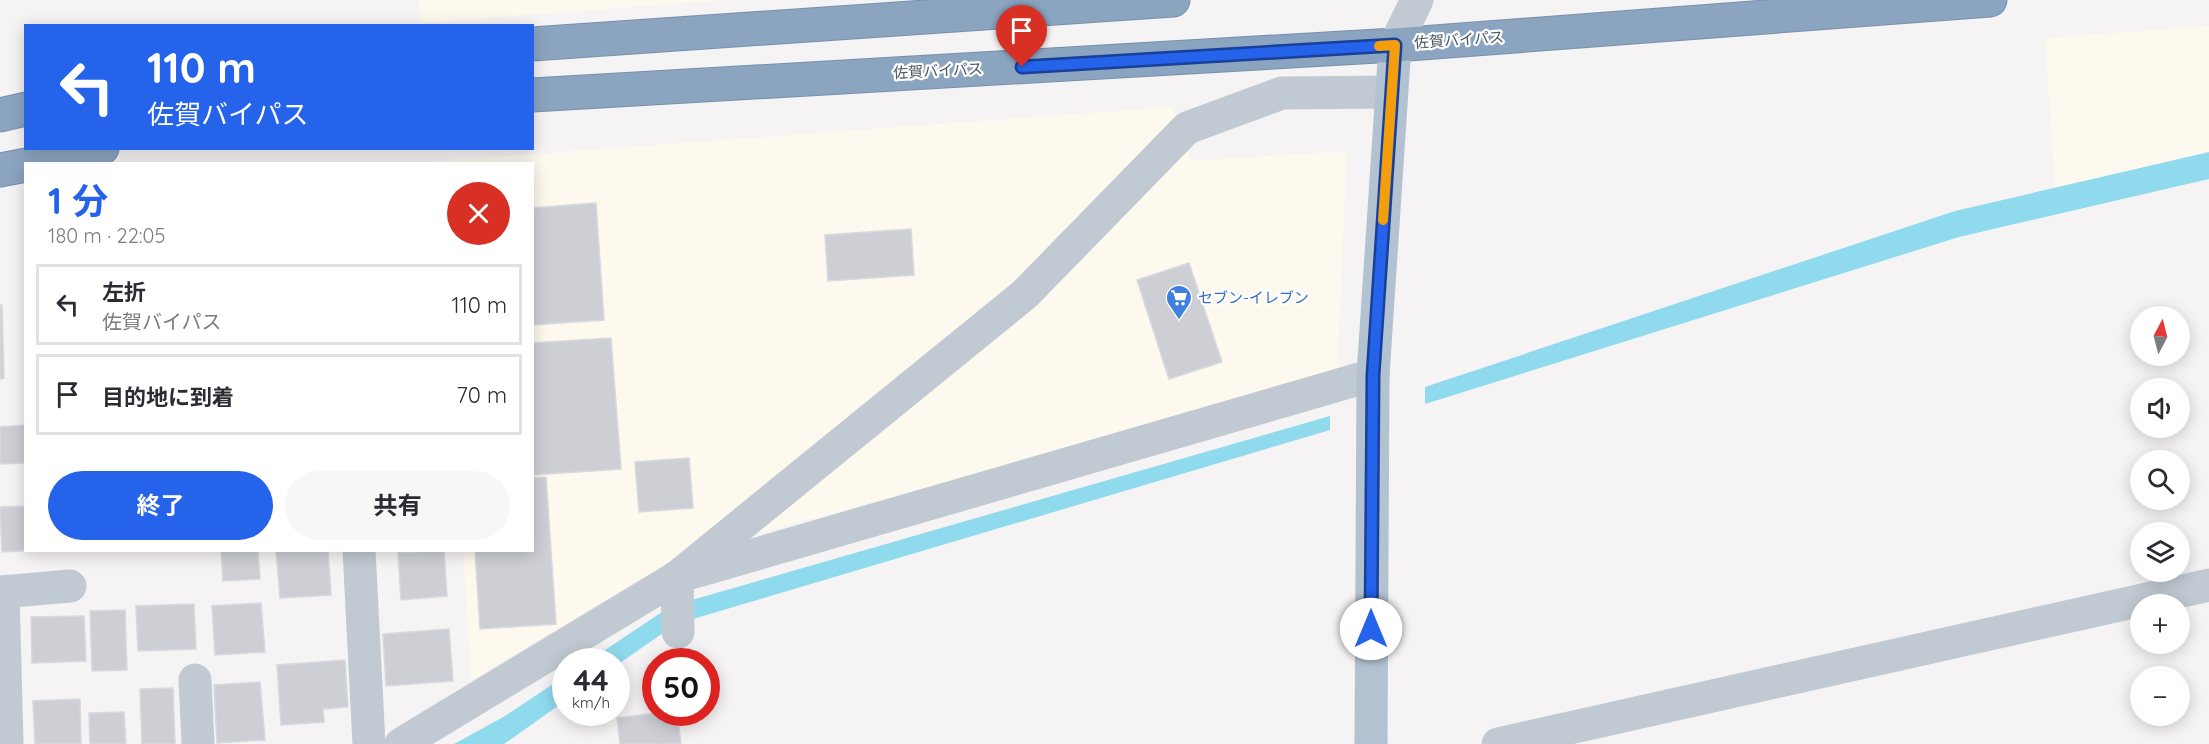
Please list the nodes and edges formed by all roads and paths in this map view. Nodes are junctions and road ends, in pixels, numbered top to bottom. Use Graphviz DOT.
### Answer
graph roads {
  1 [pos="1173,0"];
  2 [pos="1417,0"];
  3 [pos="1990,0"];
  4 [pos="534,44"];
  5 [pos="1395,45"];
  6 [pos="1391,93"];
  7 [pos="534,94"];
  8 [pos="24,109"];
  9 [pos="0,115"];
  10 [pos="93,150"];
  11 [pos="40,162"];
  12 [pos="24,165"];
  13 [pos="0,170"];
  14 [pos="1373,375"];
  15 [pos="360,552"];
  16 [pos="677,577"];
  17 [pos="2209,585"];
  18 [pos="70,586"];
  19 [pos="2,592"];
  20 [pos="678,632"];
  21 [pos="195,680"];
  22 [pos="7,744"];
  23 [pos="198,744"];
  24 [pos="369,744"];
  25 [pos="401,744"];
  26 [pos="1371,744"];
  27 [pos="1498,744"];
  1 -- 4 [label="highway"];
  2 -- 5 [label="street"];
  3 -- 5 [label="highway, 佐賀バイパス"];
  5 -- 6 [label="main road"];
  5 -- 7 [label="highway, 佐賀バイパス"];
  6 -- 14 [label="main road"];
  6 -- 16 [label="street"];
  8 -- 9 [label="highway"];
  10 -- 11 [label="highway"];
  12 -- 13 [label="highway"];
  14 -- 16 [label="street"];
  14 -- 26 [label="main road"];
  15 -- 24 [label="street"];
  16 -- 20 [label="street"];
  16 -- 25 [label="street"];
  17 -- 27 [label="street"];
  18 -- 19 [label="street"];
  19 -- 22 [label="street"];
  21 -- 23 [label="street"];
}
